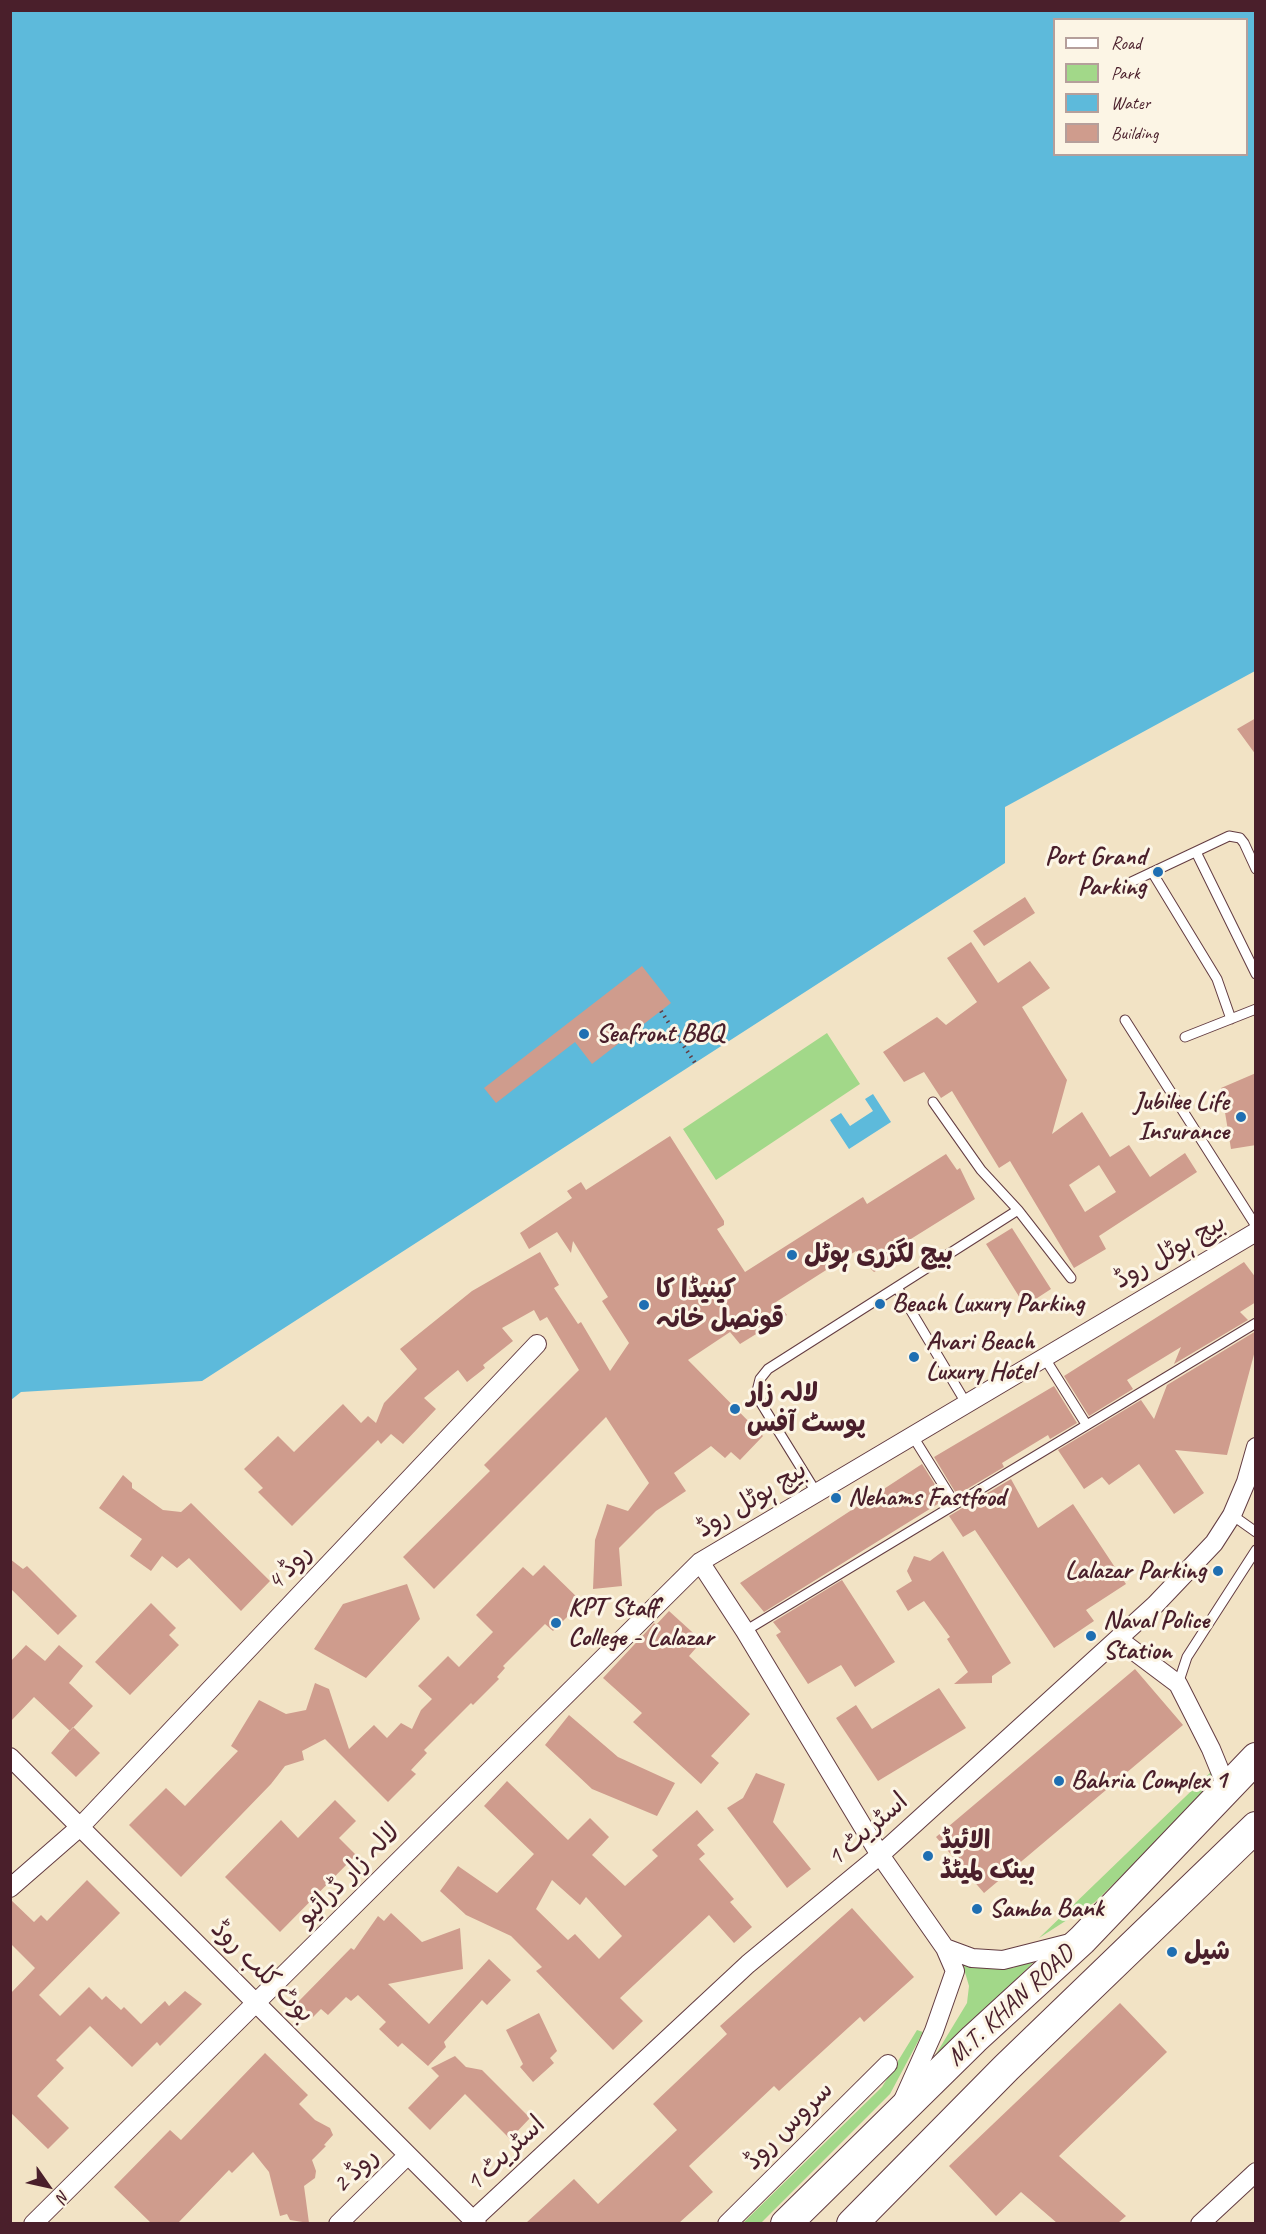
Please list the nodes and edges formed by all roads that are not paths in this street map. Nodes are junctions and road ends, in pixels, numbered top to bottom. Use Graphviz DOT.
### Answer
graph roads {
  1 [pos="1196,852"];
  2 [pos="1256,869"];
  3 [pos="1152,872"];
  4 [pos="1127,884"];
  5 [pos="1256,974"];
  6 [pos="1256,1009"];
  7 [pos="1231,1018"];
  8 [pos="1125,1020"];
  9 [pos="1185,1037"];
  10 [pos="933,1102"];
  11 [pos="1018,1210"];
  12 [pos="1256,1226"];
  13 [pos="1256,1232"];
  14 [pos="1071,1278"];
  15 [pos="898,1288"];
  16 [pos="1256,1323"];
  17 [pos="537,1344"];
  18 [pos="1044,1356"];
  19 [pos="966,1403"];
  20 [pos="1086,1424"];
  21 [pos="912,1435"];
  22 [pos="1256,1447"];
  23 [pos="816,1492"];
  24 [pos="955,1504"];
  25 [pos="1232,1515"];
  26 [pos="1256,1532"];
  27 [pos="1256,1550"];
  28 [pos="700,1562"];
  29 [pos="745,1632"];
  30 [pos="1118,1639"];
  31 [pos="1178,1684"];
  32 [pos="10,1757"];
  33 [pos="1256,1758"];
  34 [pos="1256,1777"];
  35 [pos="1227,1788"];
  36 [pos="1256,1806"];
  37 [pos="81,1827"];
  38 [pos="1256,1827"];
  39 [pos="880,1855"];
  40 [pos="10,1888"];
  41 [pos="1192,1888"];
  42 [pos="1082,1940"];
  43 [pos="945,1948"];
  44 [pos="256,2003"];
  45 [pos="888,2064"];
  46 [pos="894,2118"];
  47 [pos="408,2155"];
  48 [pos="1256,2172"];
  49 [pos="475,2222"];
  50 [pos="33,2223"];
  51 [pos="338,2223"];
  52 [pos="727,2223"];
  53 [pos="786,2223"];
  54 [pos="852,2223"];
  55 [pos="1200,2223"];
  1 -- 2 [label="lane"];
  1 -- 3 [label="lane"];
  1 -- 5 [label="lane"];
  3 -- 4 [label="lane"];
  3 -- 7 [label="lane"];
  6 -- 7 [label="lane"];
  7 -- 9 [label="lane"];
  8 -- 12 [label="lane"];
  10 -- 11 [label="lane"];
  11 -- 14 [label="lane"];
  11 -- 15 [label="lane"];
  13 -- 18 [label="street, بیچ ہوٹل روڈ"];
  15 -- 19 [label="lane"];
  15 -- 23 [label="lane"];
  16 -- 20 [label="lane"];
  17 -- 37 [label="street, روڈ 4"];
  18 -- 19 [label="street, بیچ ہوٹل روڈ"];
  18 -- 20 [label="lane"];
  19 -- 21 [label="street, بیچ ہوٹل روڈ"];
  20 -- 24 [label="lane"];
  21 -- 23 [label="street, بیچ ہوٹل روڈ"];
  21 -- 24 [label="lane"];
  22 -- 25 [label="street, اسٹریٹ 1"];
  23 -- 28 [label="street, بیچ ہوٹل روڈ"];
  24 -- 29 [label="lane"];
  25 -- 26 [label="lane"];
  25 -- 30 [label="street, اسٹریٹ 1"];
  27 -- 31 [label="lane"];
  28 -- 29 [label="street, بیچ ہوٹل روڈ"];
  28 -- 44 [label="street, لالہ زار ڈرائیو"];
  29 -- 39 [label="street, بیچ ہوٹل روڈ"];
  30 -- 31 [label="street"];
  30 -- 39 [label="street, اسٹریٹ 1"];
  31 -- 35 [label="street"];
  32 -- 37 [label="street, بوٹ کلب روڈ"];
  33 -- 35 [label="highway, M.T. KHAN ROAD"];
  34 -- 35 [label="highway"];
  35 -- 42 [label="highway, M.T. KHAN ROAD"];
  36 -- 41 [label="highway"];
  37 -- 40 [label="street, روڈ 4"];
  37 -- 44 [label="street, بوٹ کلب روڈ"];
  38 -- 41 [label="highway, M.T. KHAN ROAD"];
  39 -- 43 [label="street, بیچ ہوٹل روڈ"];
  39 -- 49 [label="street, اسٹریٹ 1"];
  41 -- 54 [label="highway, M.T. KHAN ROAD"];
  42 -- 43 [label="street"];
  42 -- 46 [label="highway, M.T. KHAN ROAD"];
  43 -- 46 [label="street, بیچ ہوٹل روڈ"];
  44 -- 47 [label="street, بوٹ کلب روڈ"];
  44 -- 50 [label="street, لالہ زار ڈرائیو"];
  45 -- 52 [label="street, سروس روڈ"];
  46 -- 53 [label="highway, M.T. KHAN ROAD"];
  47 -- 49 [label="street, بوٹ کلب روڈ"];
  47 -- 51 [label="street, روڈ 2"];
  48 -- 55 [label="street"];
}
